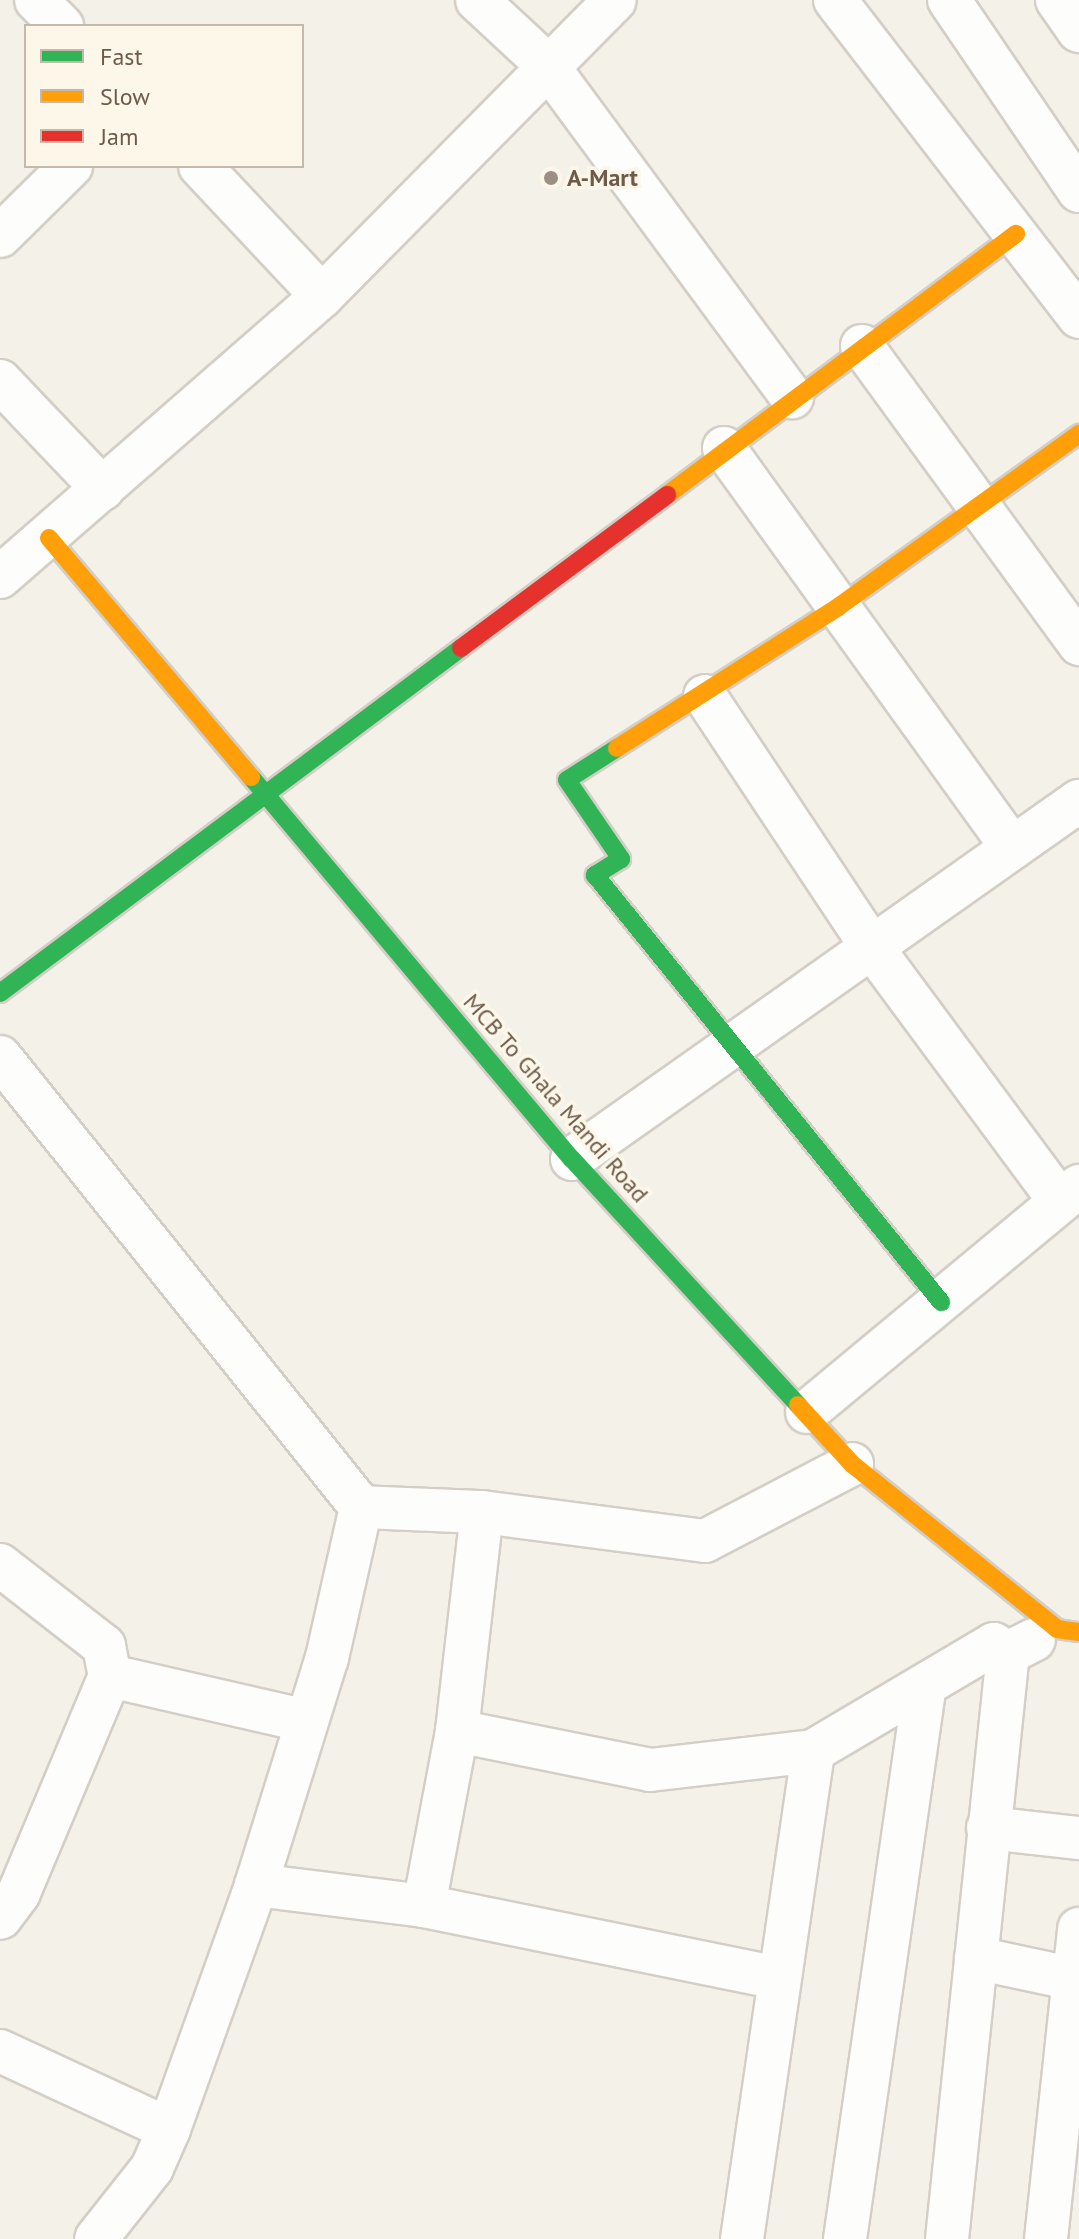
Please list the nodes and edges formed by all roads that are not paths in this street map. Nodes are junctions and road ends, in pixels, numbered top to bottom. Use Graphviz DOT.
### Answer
graph roads {
  1 [pos="36,0"];
  2 [pos="477,0"];
  3 [pos="615,0"];
  4 [pos="836,0"];
  5 [pos="949,0"];
  6 [pos="1057,0"];
  7 [pos="60,24"];
  8 [pos="1079,31"];
  9 [pos="547,65"];
  10 [pos="69,168"];
  11 [pos="202,168"];
  12 [pos="1079,191"];
  13 [pos="1016,234"];
  14 [pos="0,236"];
  15 [pos="322,296"];
  16 [pos="1079,317"];
  17 [pos="862,346"];
  18 [pos="0,381"];
  19 [pos="792,397"];
  20 [pos="1079,434"];
  21 [pos="724,448"];
  22 [pos="103,489"];
  23 [pos="979,506"];
  24 [pos="49,538"];
  25 [pos="0,577"];
  26 [pos="838,607"];
  27 [pos="1079,644"];
  28 [pos="705,696"];
  29 [pos="266,791"];
  30 [pos="1079,801"];
  31 [pos="1012,848"];
  32 [pos="871,946"];
  33 [pos="0,993"];
  34 [pos="732,1043"];
  35 [pos="0,1057"];
  36 [pos="572,1159"];
  37 [pos="1069,1193"];
  38 [pos="941,1302"];
  39 [pos="807,1412"];
  40 [pos="852,1464"];
  41 [pos="361,1507"];
  42 [pos="482,1512"];
  43 [pos="0,1565"];
  44 [pos="1068,1630"];
  45 [pos="1008,1653"];
  46 [pos="110,1676"];
  47 [pos="924,1691"];
  48 [pos="306,1721"];
  49 [pos="457,1731"];
  50 [pos="813,1751"];
  51 [pos="988,1828"];
  52 [pos="1079,1838"];
  53 [pos="256,1885"];
  54 [pos="424,1906"];
  55 [pos="0,1918"];
  56 [pos="1079,1929"];
  57 [pos="976,1958"];
  58 [pos="778,1978"];
  59 [pos="1076,1980"];
  60 [pos="0,2051"];
  61 [pos="169,2129"];
  62 [pos="1067,2157"];
  63 [pos="105,2236"];
  64 [pos="742,2239"];
  65 [pos="845,2239"];
  66 [pos="947,2239"];
  67 [pos="1046,2239"];
  1 -- 7 [label="street"];
  2 -- 9 [label="street"];
  3 -- 9 [label="street"];
  4 -- 13 [label="street"];
  5 -- 12 [label="street"];
  6 -- 8 [label="street"];
  9 -- 15 [label="street"];
  9 -- 19 [label="street"];
  10 -- 14 [label="street"];
  11 -- 15 [label="street"];
  13 -- 16 [label="street"];
  13 -- 17 [label="street"];
  15 -- 22 [label="street"];
  17 -- 19 [label="street"];
  17 -- 23 [label="street"];
  18 -- 22 [label="street"];
  19 -- 21 [label="street"];
  20 -- 23 [label="street"];
  21 -- 26 [label="street"];
  21 -- 29 [label="street"];
  22 -- 24 [label="street"];
  23 -- 26 [label="street"];
  23 -- 27 [label="street"];
  24 -- 25 [label="street"];
  24 -- 29 [label="street, MCB To Ghala Mandi Road"];
  26 -- 28 [label="street"];
  26 -- 31 [label="street"];
  28 -- 32 [label="street"];
  28 -- 34 [label="street"];
  29 -- 33 [label="street"];
  29 -- 36 [label="street, MCB To Ghala Mandi Road"];
  30 -- 31 [label="street"];
  31 -- 32 [label="street"];
  32 -- 34 [label="street"];
  32 -- 37 [label="street"];
  34 -- 36 [label="street"];
  34 -- 38 [label="street"];
  35 -- 41 [label="street"];
  36 -- 39 [label="street, MCB To Ghala Mandi Road"];
  37 -- 38 [label="street"];
  38 -- 39 [label="street"];
  39 -- 40 [label="street, MCB To Ghala Mandi Road"];
  40 -- 42 [label="street"];
  40 -- 44 [label="street, MCB To Ghala Mandi Road"];
  41 -- 42 [label="street"];
  41 -- 48 [label="street"];
  42 -- 49 [label="street"];
  43 -- 46 [label="street"];
  44 -- 45 [label="street"];
  45 -- 47 [label="street"];
  45 -- 51 [label="street"];
  46 -- 48 [label="street"];
  46 -- 55 [label="street"];
  47 -- 50 [label="street"];
  47 -- 65 [label="street"];
  48 -- 53 [label="street"];
  49 -- 50 [label="street"];
  49 -- 54 [label="street"];
  50 -- 58 [label="street"];
  51 -- 52 [label="street"];
  51 -- 57 [label="street"];
  53 -- 54 [label="street"];
  53 -- 61 [label="street"];
  54 -- 58 [label="street"];
  56 -- 59 [label="street"];
  57 -- 59 [label="street"];
  57 -- 66 [label="street"];
  58 -- 64 [label="street"];
  59 -- 62 [label="street"];
  60 -- 61 [label="street"];
  61 -- 63 [label="street"];
  62 -- 67 [label="street"];
}
